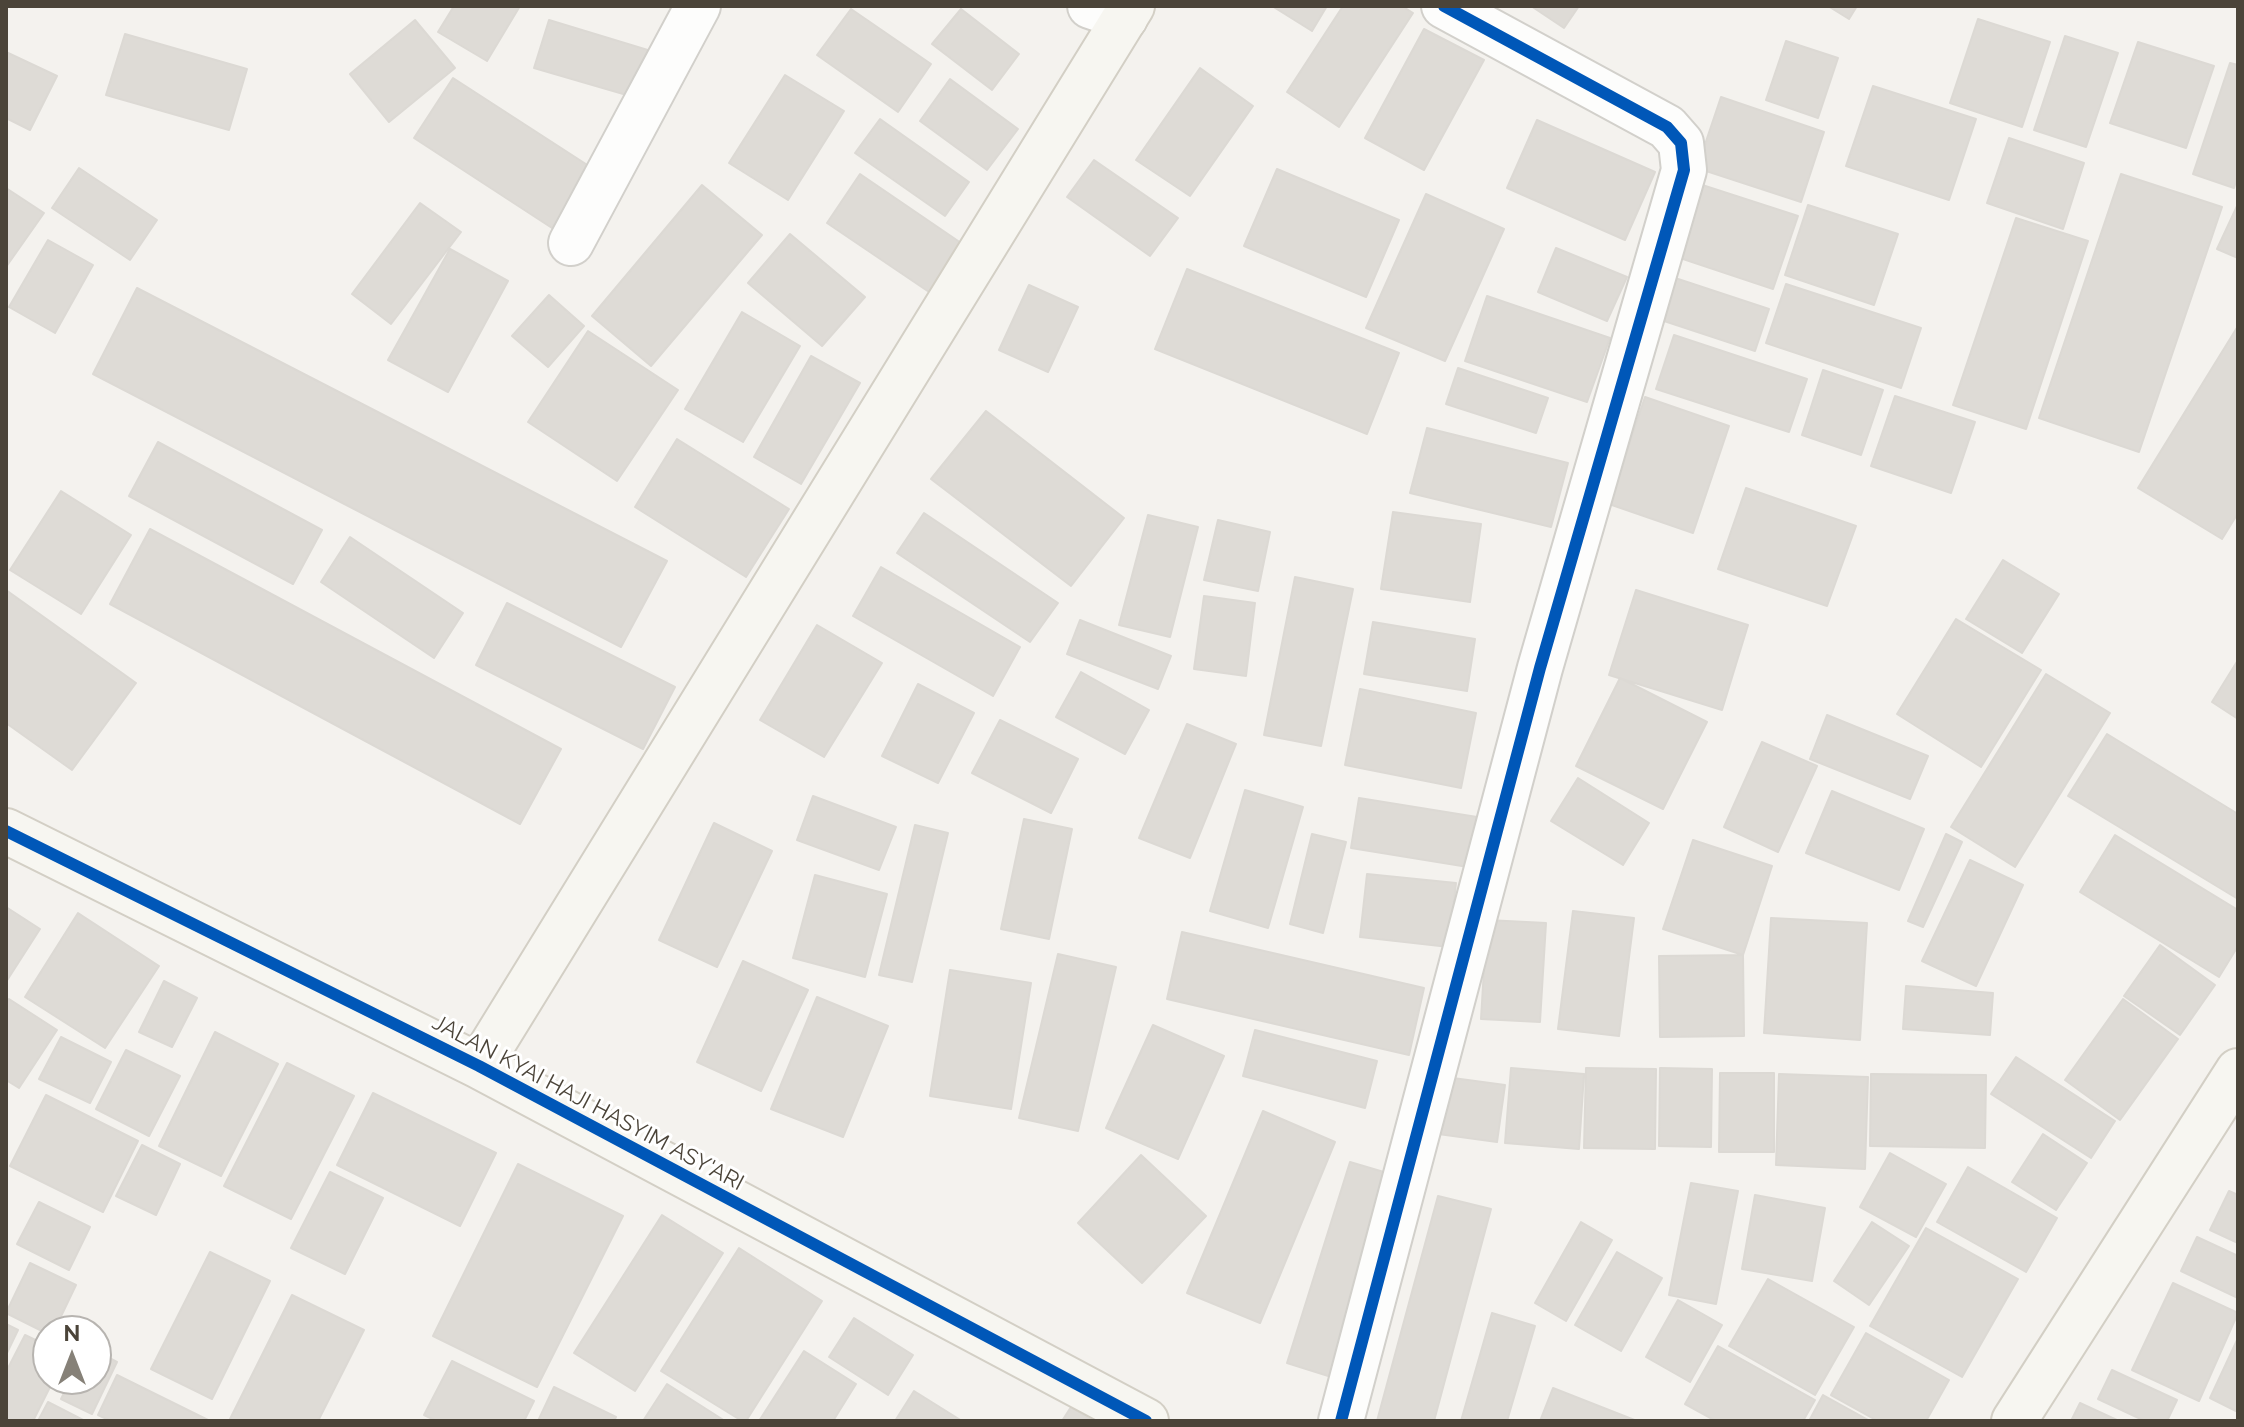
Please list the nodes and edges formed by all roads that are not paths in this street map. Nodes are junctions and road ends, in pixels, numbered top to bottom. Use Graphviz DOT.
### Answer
graph roads {
  1 [pos="698,6"];
  2 [pos="1444,6"];
  3 [pos="1116,10"];
  4 [pos="571,243"];
  5 [pos="6,831"];
  6 [pos="479,1066"];
  7 [pos="2238,1071"];
  8 [pos="1146,1421"];
  9 [pos="1341,1421"];
  10 [pos="2014,1421"];
  1 -- 4 [label="street"];
  2 -- 9 [label="street"];
  3 -- 6 [label="street"];
  5 -- 6 [label="street, JALAN KYAI HAJI HASYIM ASY'ARI"];
  6 -- 8 [label="street, JALAN KYAI HAJI HASYIM ASY'ARI"];
  7 -- 10 [label="street"];
}
